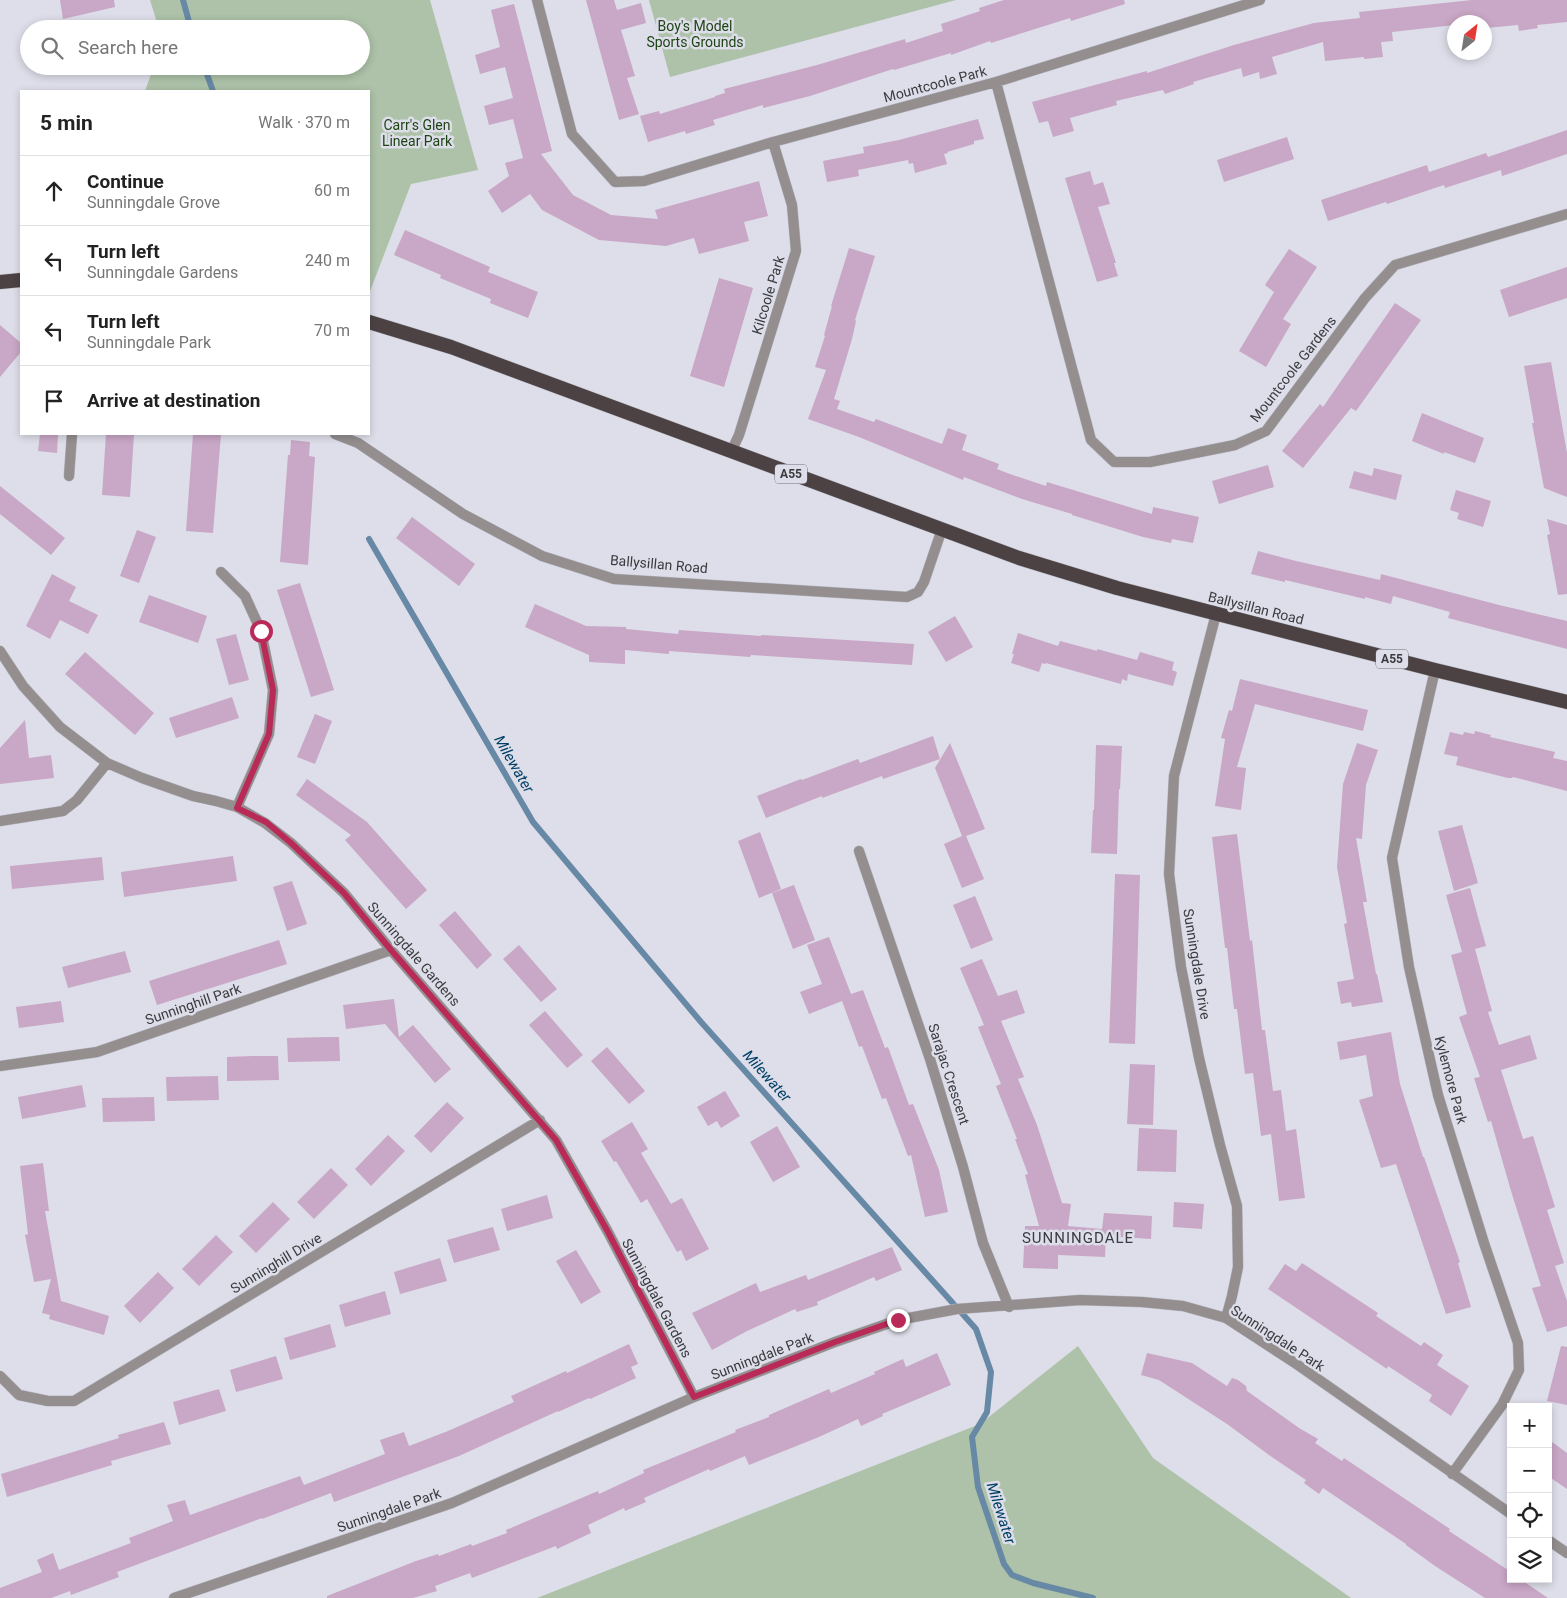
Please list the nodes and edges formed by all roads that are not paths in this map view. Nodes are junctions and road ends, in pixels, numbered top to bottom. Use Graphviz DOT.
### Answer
graph roads {
  1 [pos="537,0"];
  2 [pos="1260,0"];
  3 [pos="996,82"];
  4 [pos="773,142"];
  5 [pos="1567,214"];
  6 [pos="20,280"];
  7 [pos="0,282"];
  8 [pos="370,322"];
  9 [pos="72,435"];
  10 [pos="338,435"];
  11 [pos="731,452"];
  12 [pos="69,476"];
  13 [pos="942,530"];
  14 [pos="221,572"];
  15 [pos="1216,614"];
  16 [pos="0,651"];
  17 [pos="1436,670"];
  18 [pos="1567,702"];
  19 [pos="107,763"];
  20 [pos="237,808"];
  21 [pos="0,821"];
  22 [pos="859,851"];
  23 [pos="391,950"];
  24 [pos="0,1066"];
  25 [pos="540,1120"];
  26 [pos="1009,1307"];
  27 [pos="1226,1318"];
  28 [pos="0,1376"];
  29 [pos="694,1397"];
  30 [pos="1452,1474"];
  31 [pos="1507,1511"];
  32 [pos="1552,1543"];
  33 [pos="1567,1553"];
  34 [pos="174,1598"];
  1 -- 4 [label="street, Mountcoole Park"];
  2 -- 3 [label="street, Mountcoole Park"];
  3 -- 4 [label="street, Mountcoole Park"];
  3 -- 5 [label="street, Mountcoole Gardens"];
  4 -- 11 [label="street, Kilcoole Park"];
  6 -- 7 [label="highway"];
  8 -- 11 [label="highway, Ballysillan Road / A55"];
  9 -- 12 [label="street"];
  10 -- 13 [label="street, Ballysillan Road"];
  11 -- 13 [label="highway, Ballysillan Road / A55"];
  13 -- 15 [label="highway, Ballysillan Road / A55"];
  14 -- 20 [label="street"];
  15 -- 17 [label="highway, Ballysillan Road / A55"];
  15 -- 27 [label="street, Sunningdale Drive"];
  16 -- 19 [label="street, Sunningdale Gardens"];
  17 -- 18 [label="highway, Ballysillan Road / A55"];
  17 -- 30 [label="street, Kylemore Park"];
  19 -- 20 [label="street, Sunningdale Gardens"];
  19 -- 21 [label="street"];
  20 -- 23 [label="street, Sunningdale Gardens"];
  22 -- 26 [label="street, Sarajac Crescent"];
  23 -- 24 [label="street, Sunninghill Park"];
  23 -- 25 [label="street, Sunningdale Gardens"];
  25 -- 28 [label="street, Sunninghill Drive"];
  25 -- 29 [label="street, Sunningdale Gardens"];
  26 -- 27 [label="street, Sunningdale Park"];
  26 -- 29 [label="street, Sunningdale Park"];
  27 -- 30 [label="street, Sunningdale Park"];
  29 -- 34 [label="street, Sunningdale Park"];
  30 -- 31 [label="street, Sunningdale Park"];
  32 -- 33 [label="street"];
}
